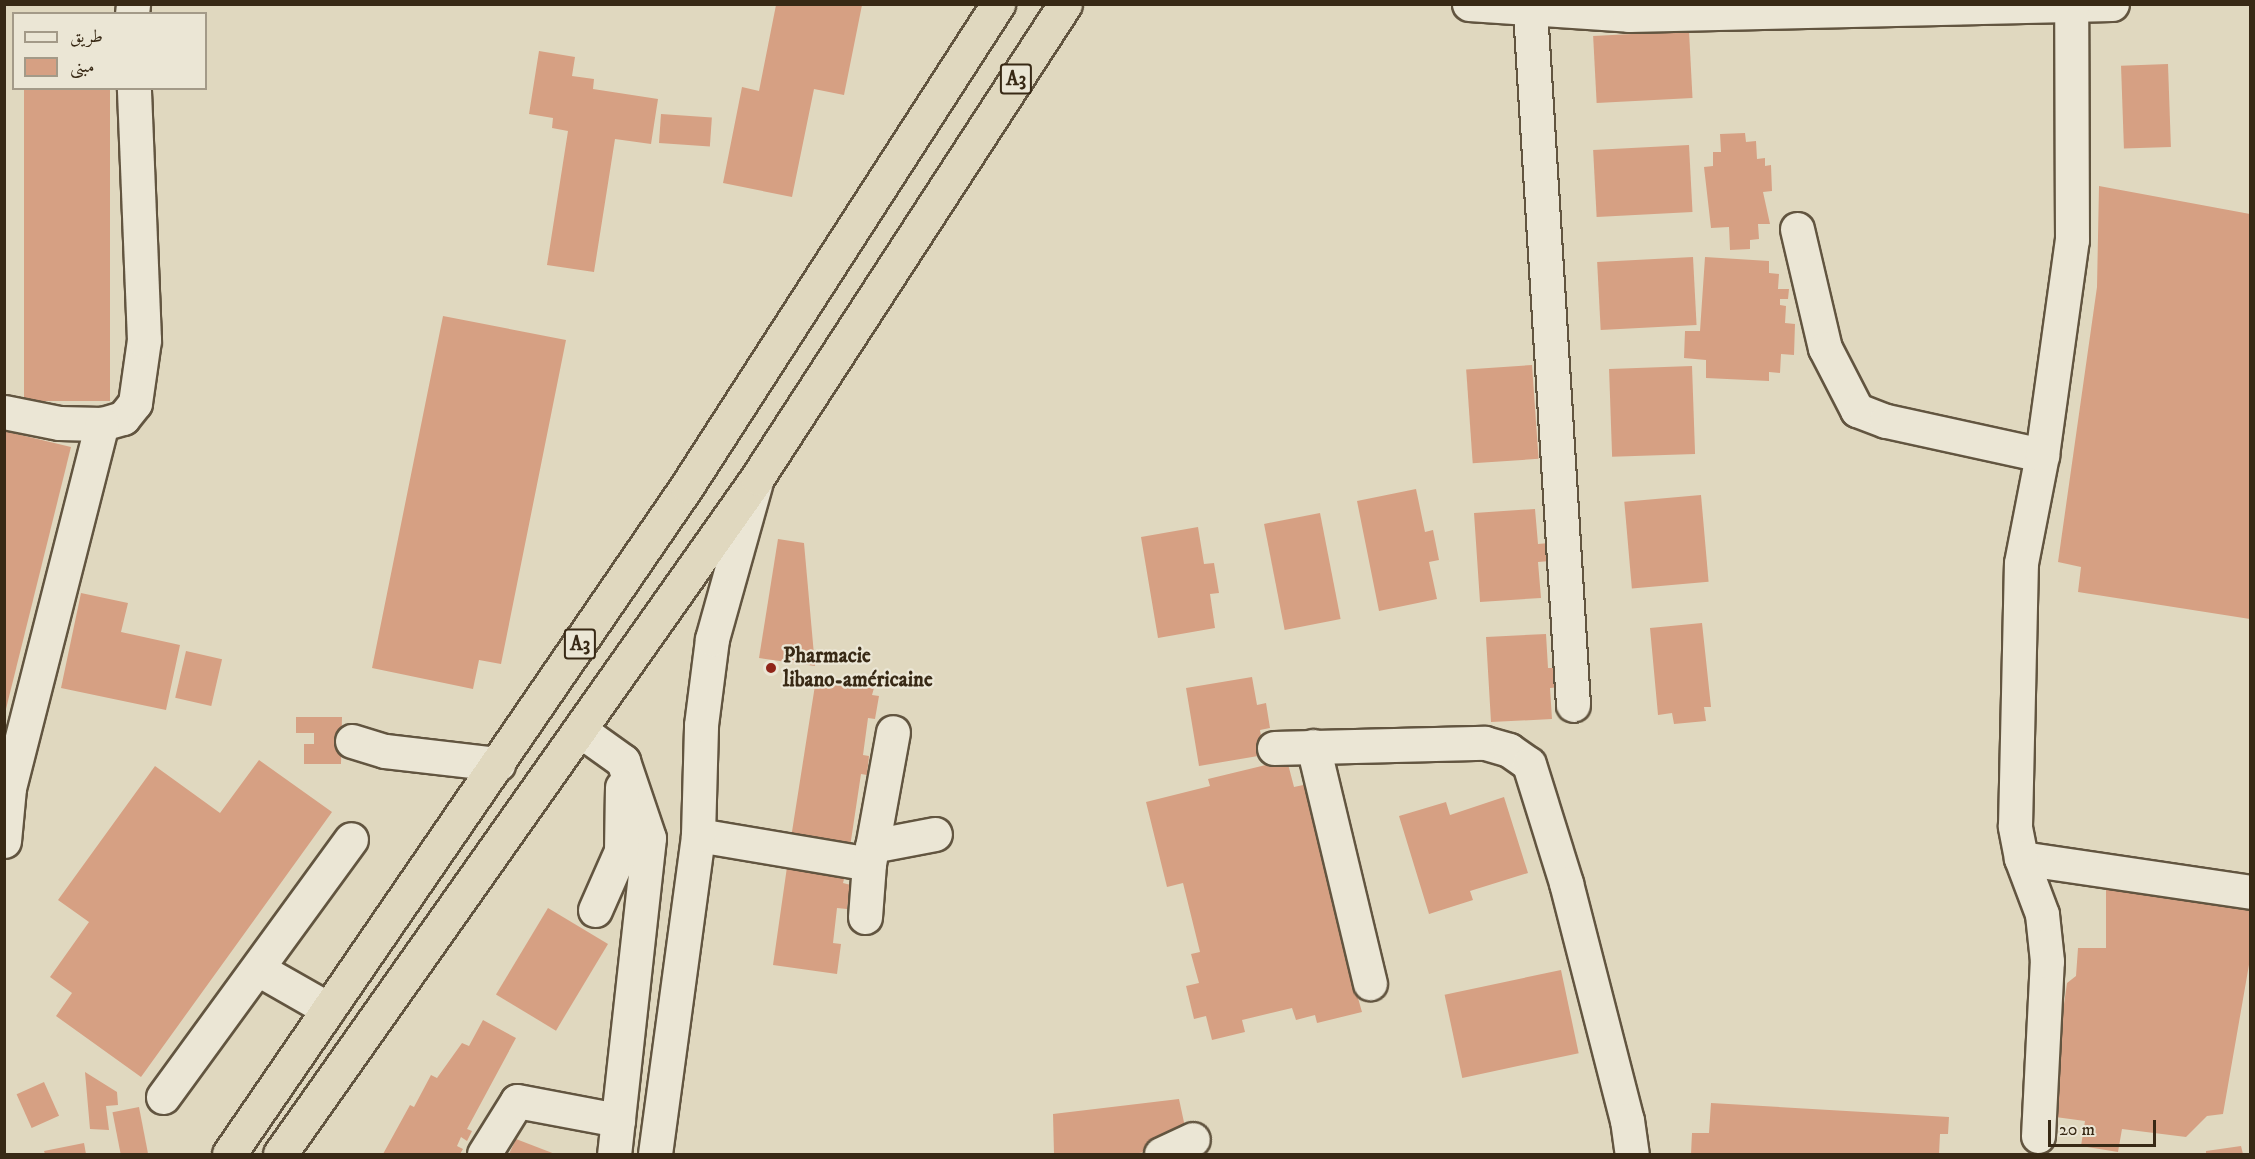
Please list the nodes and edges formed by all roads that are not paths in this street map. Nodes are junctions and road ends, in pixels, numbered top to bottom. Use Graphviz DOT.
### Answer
graph roads {
  1 [pos="998,4"];
  2 [pos="1065,4"];
  3 [pos="1469,4"];
  4 [pos="2112,4"];
  5 [pos="2071,8"];
  6 [pos="1530,10"];
  7 [pos="134,90"];
  8 [pos="1797,229"];
  9 [pos="4,412"];
  10 [pos="102,424"];
  11 [pos="2042,455"];
  12 [pos="757,478"];
  13 [pos="1573,705"];
  14 [pos="581,731"];
  15 [pos="893,732"];
  16 [pos="352,741"];
  17 [pos="1313,746"];
  18 [pos="1274,748"];
  19 [pos="623,761"];
  20 [pos="498,764"];
  21 [pos="935,834"];
  22 [pos="698,835"];
  23 [pos="351,839"];
  24 [pos="4,842"];
  25 [pos="870,855"];
  26 [pos="2021,858"];
  27 [pos="2250,892"];
  28 [pos="595,910"];
  29 [pos="865,917"];
  30 [pos="258,969"];
  31 [pos="1371,983"];
  32 [pos="328,1009"];
  33 [pos="518,1077"];
  34 [pos="163,1097"];
  35 [pos="618,1120"];
  36 [pos="2038,1136"];
  37 [pos="1193,1139"];
  38 [pos="229,1155"];
  39 [pos="280,1155"];
  40 [pos="466,1155"];
  41 [pos="484,1155"];
  42 [pos="614,1155"];
  43 [pos="655,1155"];
  44 [pos="1161,1155"];
  45 [pos="1632,1155"];
  1 -- 20 [label="highway, A3"];
  2 -- 12 [label="highway, A3"];
  3 -- 6 [label="street"];
  4 -- 5 [label="street"];
  5 -- 6 [label="street"];
  5 -- 11 [label="street"];
  6 -- 13 [label="street"];
  7 -- 10 [label="street"];
  8 -- 11 [label="street"];
  9 -- 10 [label="street"];
  10 -- 24 [label="street"];
  11 -- 26 [label="street"];
  12 -- 14 [label="highway, A3"];
  12 -- 22 [label="street"];
  14 -- 19 [label="street"];
  14 -- 39 [label="highway, A3"];
  15 -- 25 [label="street"];
  16 -- 20 [label="street"];
  17 -- 18 [label="street"];
  17 -- 31 [label="street"];
  17 -- 45 [label="street"];
  19 -- 28 [label="street"];
  19 -- 35 [label="street"];
  20 -- 32 [label="highway, A3"];
  21 -- 25 [label="street"];
  22 -- 25 [label="street"];
  22 -- 43 [label="street"];
  23 -- 30 [label="street"];
  25 -- 29 [label="street"];
  26 -- 27 [label="street"];
  26 -- 36 [label="street"];
  30 -- 32 [label="street"];
  30 -- 34 [label="street"];
  32 -- 38 [label="highway, A3"];
  33 -- 40 [label="street"];
  35 -- 41 [label="street"];
  35 -- 42 [label="street"];
  37 -- 44 [label="street"];
}
